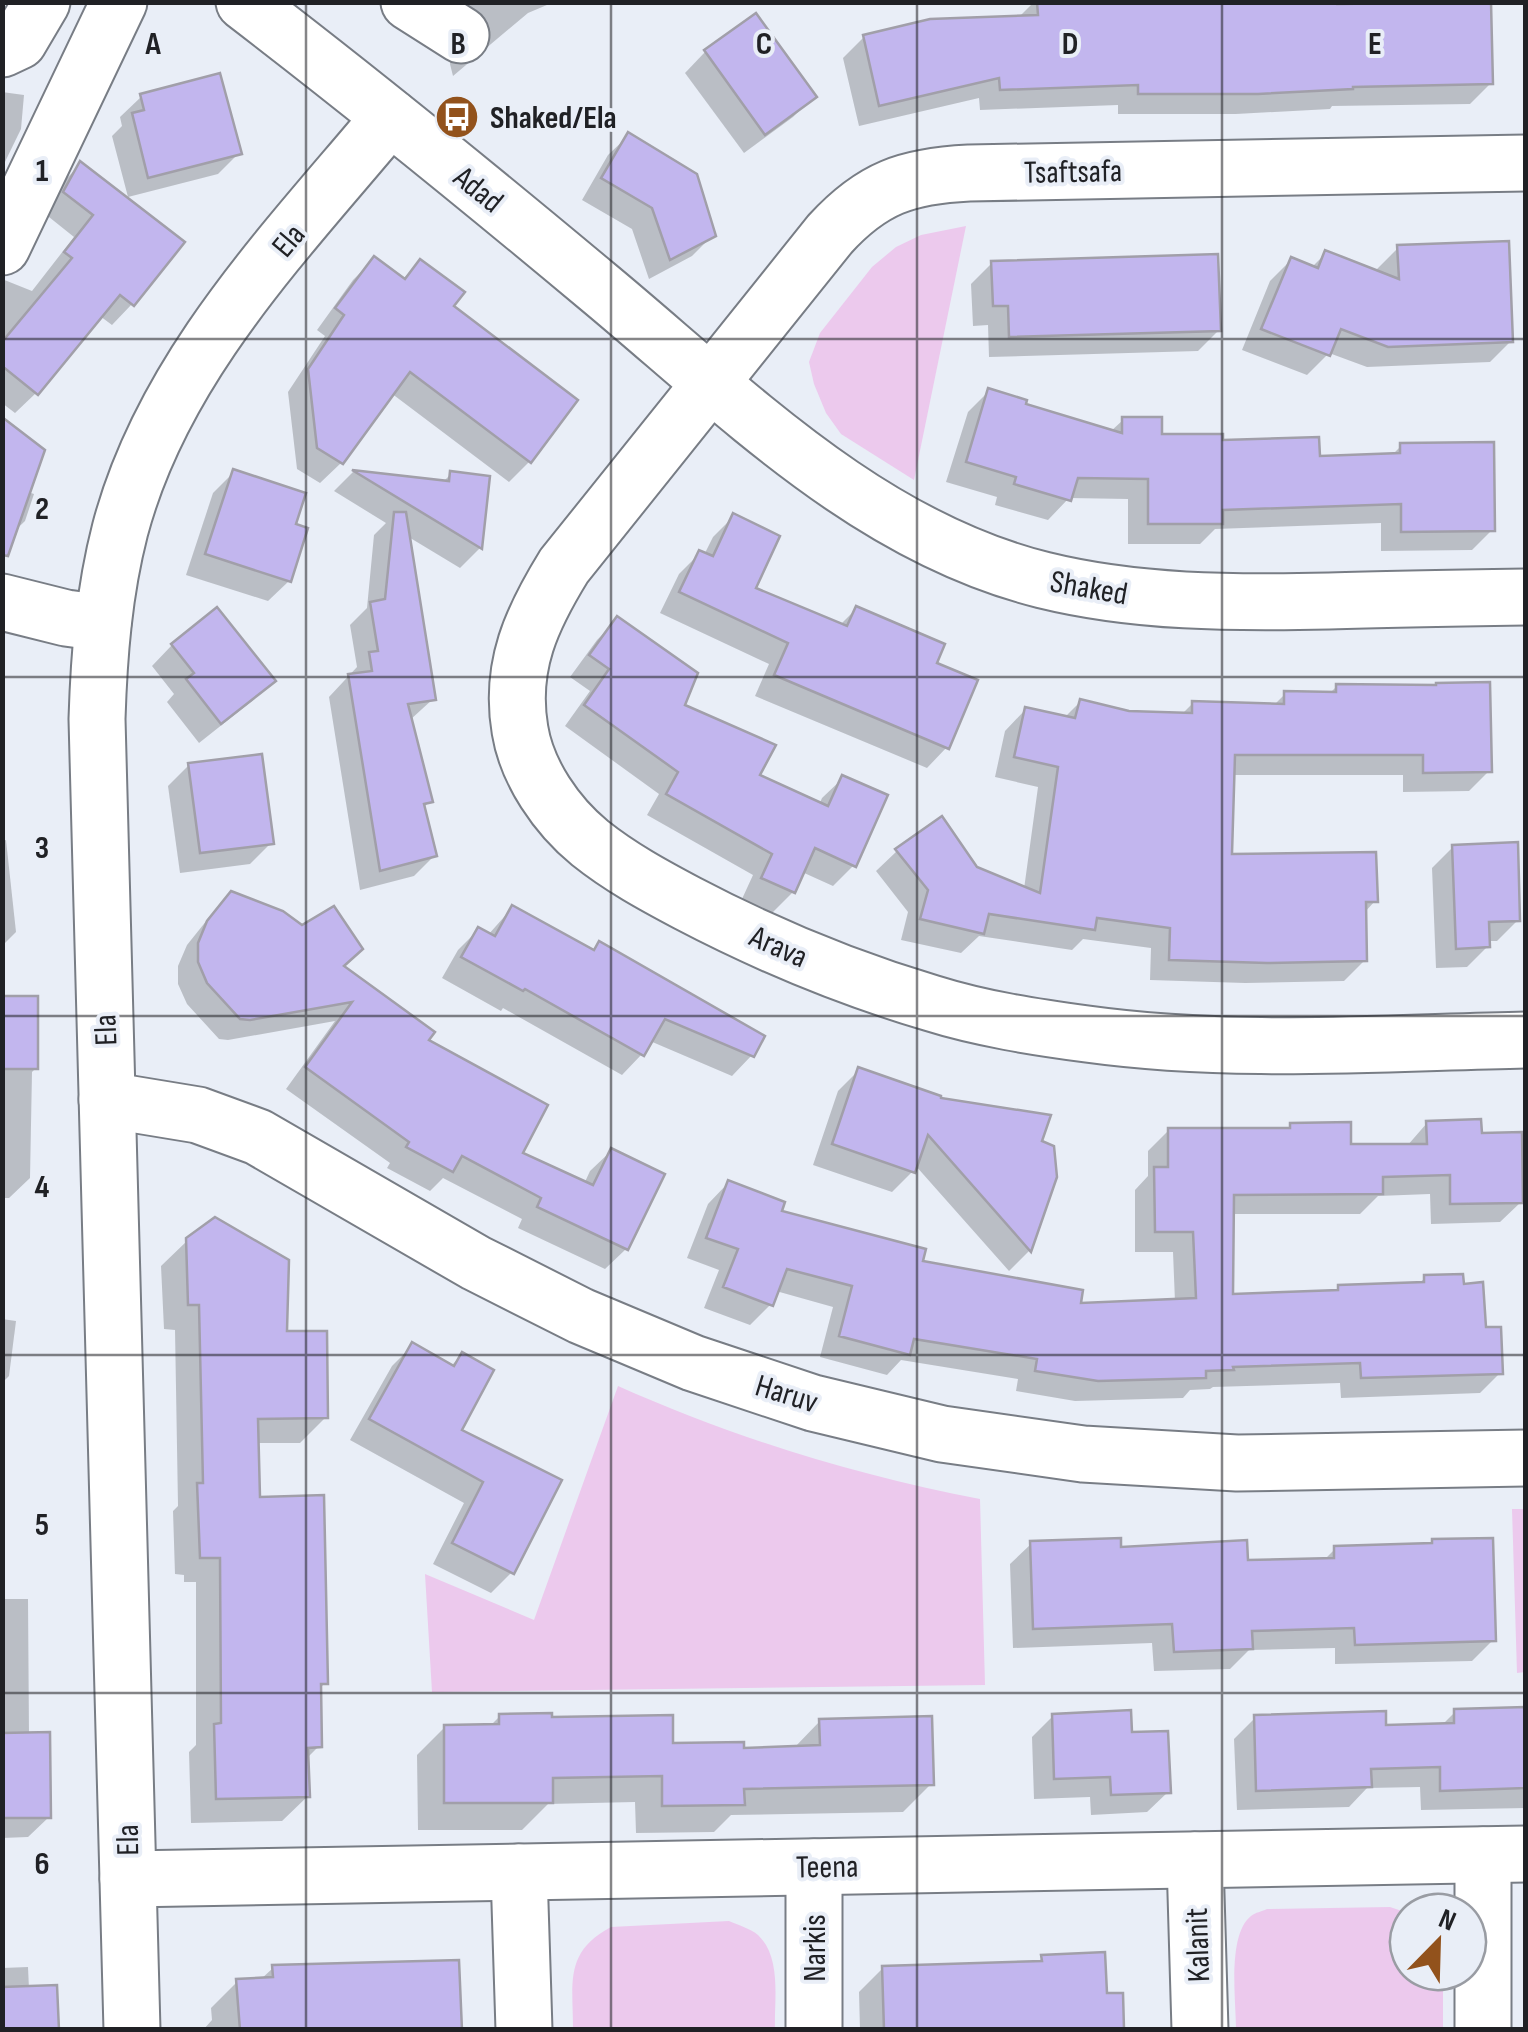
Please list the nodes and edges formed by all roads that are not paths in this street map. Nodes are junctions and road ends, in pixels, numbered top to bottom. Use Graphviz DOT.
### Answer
graph roads {
  1 [pos="42,2"];
  2 [pos="119,2"];
  3 [pos="244,2"];
  4 [pos="409,2"];
  5 [pos="461,35"];
  6 [pos="2,49"];
  7 [pos="390,118"];
  8 [pos="1526,163"];
  9 [pos="2,248"];
  10 [pos="710,382"];
  11 [pos="1526,597"];
  12 [pos="2,602"];
  13 [pos="103,623"];
  14 [pos="1526,1040"];
  15 [pos="107,1100"];
  16 [pos="1526,1458"];
  17 [pos="1504,1854"];
  18 [pos="1195,1860"];
  19 [pos="814,1866"];
  20 [pos="519,1872"];
  21 [pos="128,1879"];
  22 [pos="132,2030"];
  23 [pos="524,2030"];
  24 [pos="814,2030"];
  25 [pos="1200,2030"];
  26 [pos="1483,2030"];
  1 -- 6 [label="street"];
  2 -- 9 [label="street"];
  3 -- 7 [label="street, Adad"];
  4 -- 5 [label="street"];
  7 -- 10 [label="street, Adad"];
  7 -- 13 [label="street, Ela"];
  8 -- 10 [label="street, Tsaftsafa"];
  10 -- 11 [label="street, Shaked"];
  10 -- 14 [label="street, Arava"];
  12 -- 13 [label="street"];
  13 -- 15 [label="street, Ela"];
  15 -- 16 [label="street, Haruv"];
  15 -- 21 [label="street, Ela"];
  17 -- 18 [label="street, Teena"];
  17 -- 26 [label="street"];
  18 -- 19 [label="street, Teena"];
  18 -- 25 [label="street, Kalanit"];
  19 -- 20 [label="street, Teena"];
  19 -- 24 [label="street, Narkis"];
  20 -- 21 [label="street, Teena"];
  20 -- 23 [label="street"];
  21 -- 22 [label="street, Ela"];
}
